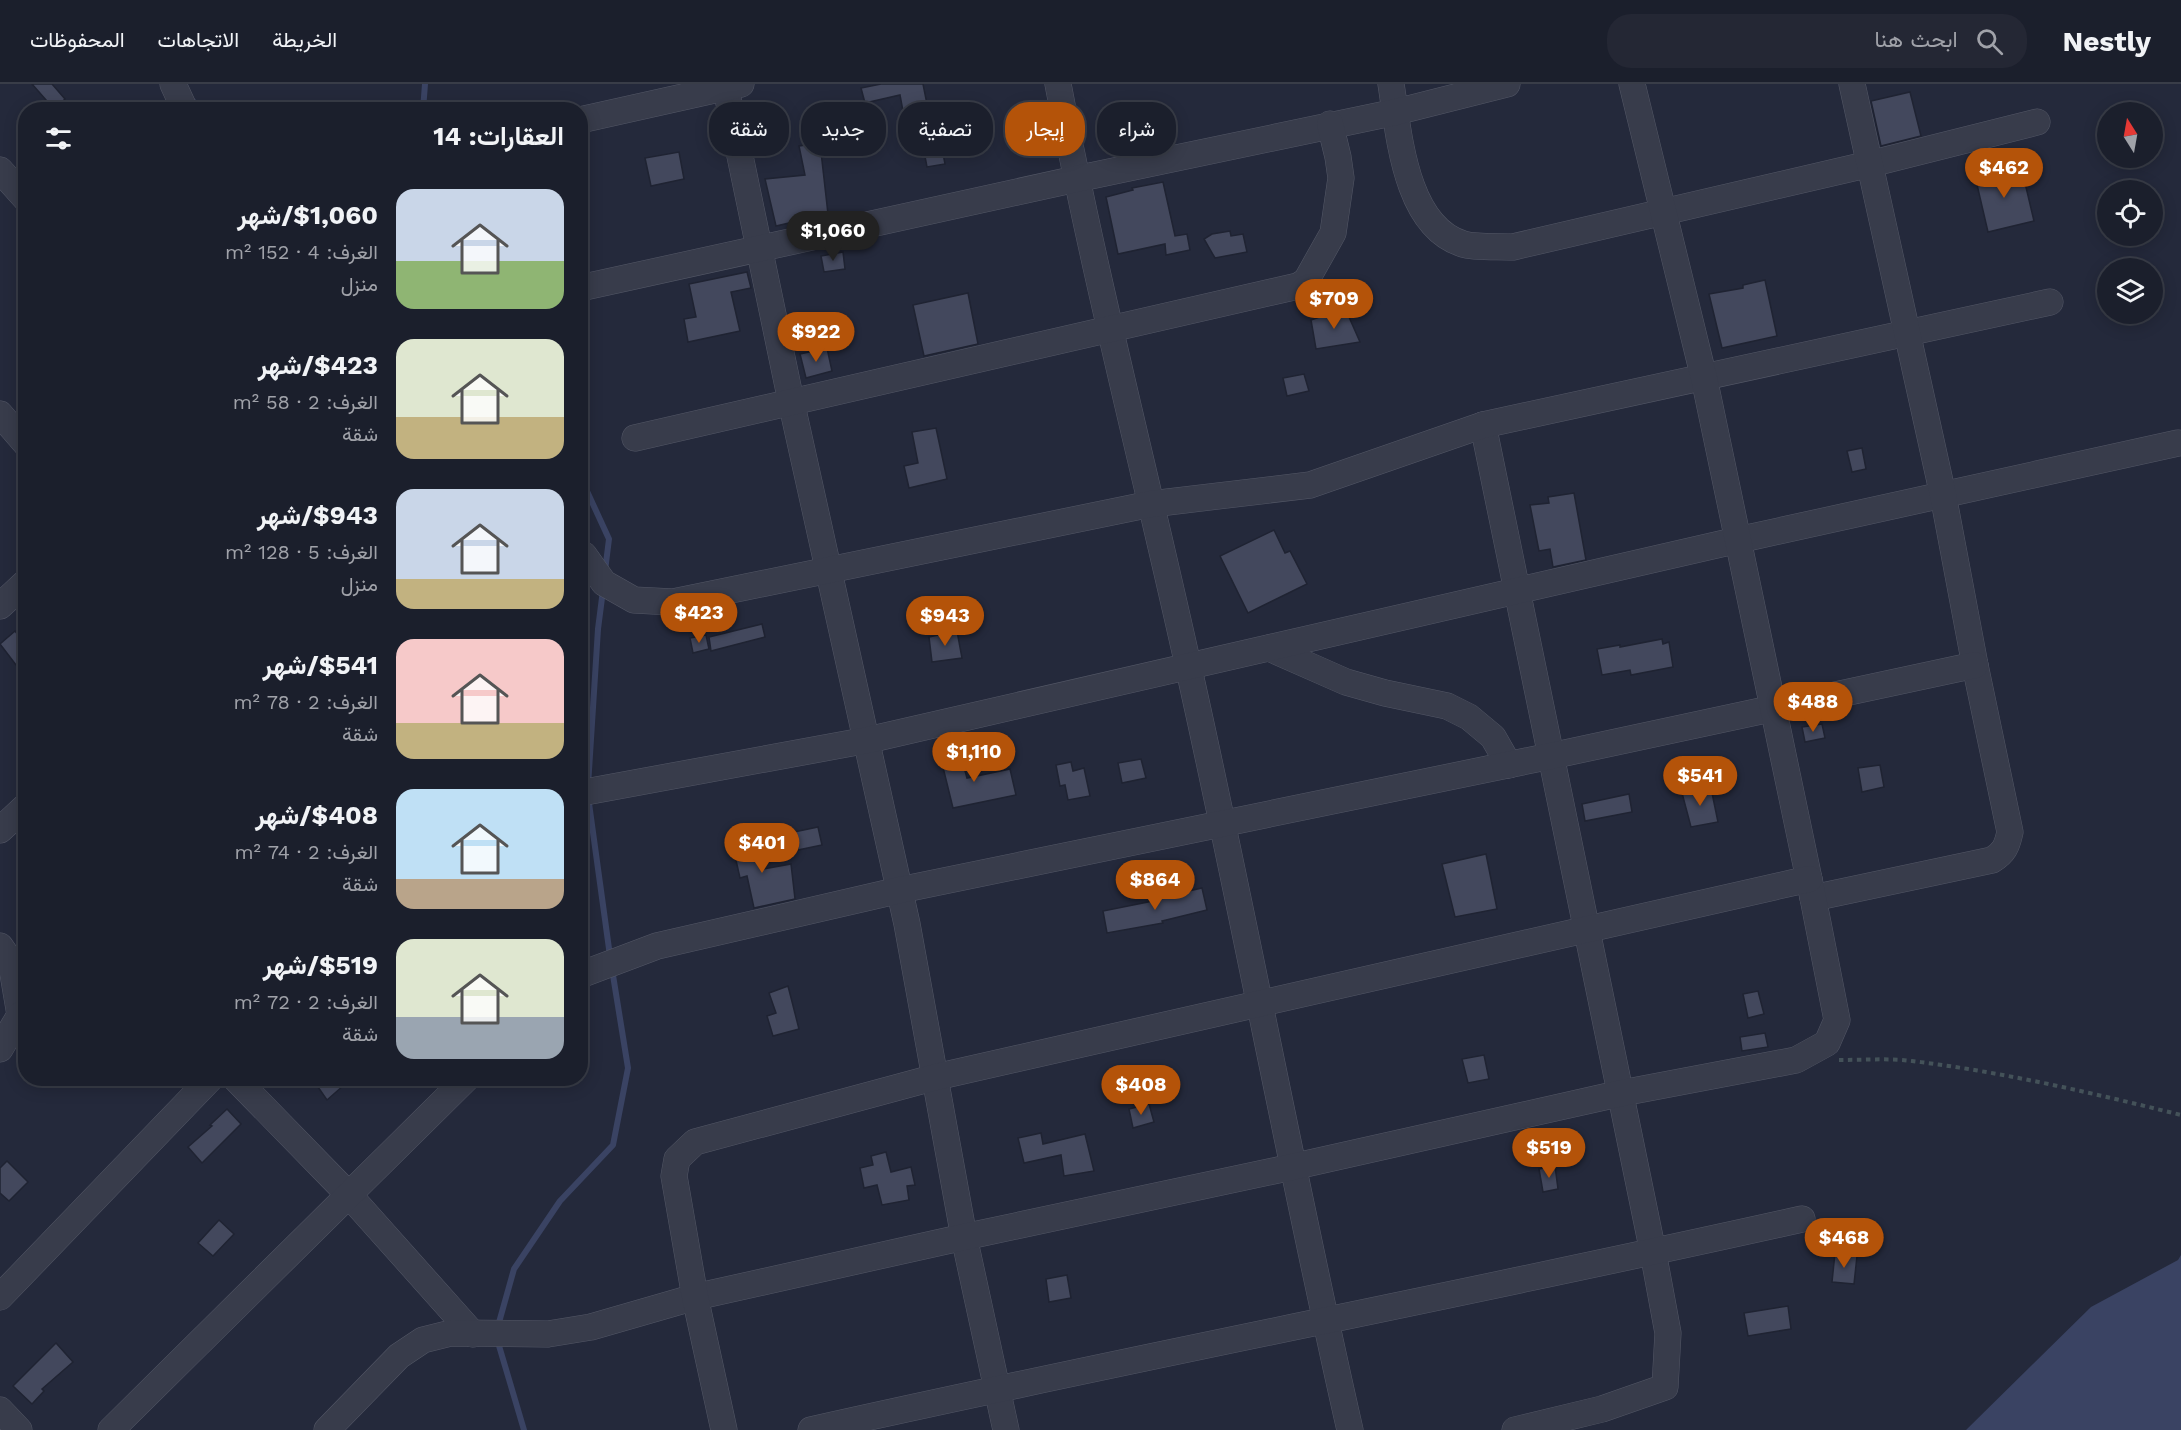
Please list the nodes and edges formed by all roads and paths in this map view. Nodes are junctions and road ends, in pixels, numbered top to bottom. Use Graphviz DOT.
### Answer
graph roads {
  1 [pos="172,84"];
  2 [pos="1058,84"];
  3 [pos="1391,84"];
  4 [pos="1507,84"];
  5 [pos="1632,84"];
  6 [pos="1852,84"];
  7 [pos="731,85"];
  8 [pos="181,102"];
  9 [pos="1396,112"];
  10 [pos="588,118"];
  11 [pos="2037,122"];
  12 [pos="1330,124"];
  13 [pos="1870,164"];
  14 [pos="0,170"];
  15 [pos="1076,178"];
  16 [pos="18,190"];
  17 [pos="1664,212"];
  18 [pos="760,249"];
  19 [pos="588,286"];
  20 [pos="2050,302"];
  21 [pos="1112,328"];
  22 [pos="1909,334"];
  23 [pos="1704,378"];
  24 [pos="791,401"];
  25 [pos="0,414"];
  26 [pos="1483,425"];
  27 [pos="18,435"];
  28 [pos="635,438"];
  29 [pos="2178,443"];
  30 [pos="1943,495"];
  31 [pos="1151,504"];
  32 [pos="1738,540"];
  33 [pos="588,561"];
  34 [pos="830,571"];
  35 [pos="18,589"];
  36 [pos="1516,591"];
  37 [pos="0,606"];
  38 [pos="1269,648"];
  39 [pos="1975,665"];
  40 [pos="1188,667"];
  41 [pos="1773,708"];
  42 [pos="868,740"];
  43 [pos="1551,756"];
  44 [pos="1509,765"];
  45 [pos="588,792"];
  46 [pos="18,813"];
  47 [pos="1221,823"];
  48 [pos="0,830"];
  49 [pos="1811,888"];
  50 [pos="900,890"];
  51 [pos="1588,930"];
  52 [pos="0,946"];
  53 [pos="588,972"];
  54 [pos="18,995"];
  55 [pos="1260,1002"];
  56 [pos="18,1025"];
  57 [pos="0,1049"];
  58 [pos="1830,1060"];
  59 [pos="936,1077"];
  60 [pos="203,1086"];
  61 [pos="243,1086"];
  62 [pos="459,1086"];
  63 [pos="1622,1093"];
  64 [pos="2181,1115"];
  65 [pos="1292,1167"];
  66 [pos="349,1195"];
  67 [pos="1802,1219"];
  68 [pos="964,1237"];
  69 [pos="1653,1252"];
  70 [pos="0,1297"];
  71 [pos="695,1297"];
  72 [pos="1325,1320"];
  73 [pos="473,1334"];
  74 [pos="996,1388"];
  75 [pos="0,1410"];
  76 [pos="19,1430"];
  77 [pos="111,1430"];
  78 [pos="327,1430"];
  79 [pos="724,1430"];
  80 [pos="810,1430"];
  81 [pos="1006,1430"];
  82 [pos="1350,1430"];
  83 [pos="1515,1430"];
  1 -- 8 [label="street"];
  2 -- 15 [label="street"];
  3 -- 9 [label="street"];
  4 -- 9 [label="street"];
  5 -- 17 [label="street"];
  6 -- 13 [label="street"];
  7 -- 10 [label="street"];
  7 -- 18 [label="street"];
  9 -- 12 [label="street"];
  9 -- 17 [label="street"];
  11 -- 13 [label="street"];
  12 -- 15 [label="street"];
  12 -- 21 [label="street"];
  13 -- 17 [label="street"];
  13 -- 22 [label="street"];
  14 -- 16 [label="street"];
  15 -- 18 [label="street"];
  15 -- 21 [label="street"];
  17 -- 23 [label="street"];
  18 -- 19 [label="street"];
  18 -- 24 [label="street"];
  20 -- 22 [label="street"];
  21 -- 24 [label="street"];
  21 -- 31 [label="street"];
  22 -- 23 [label="street"];
  22 -- 30 [label="street"];
  23 -- 26 [label="street"];
  23 -- 32 [label="street"];
  24 -- 28 [label="street"];
  24 -- 34 [label="street"];
  25 -- 27 [label="street"];
  26 -- 31 [label="street"];
  26 -- 36 [label="street"];
  29 -- 30 [label="street"];
  30 -- 32 [label="street"];
  30 -- 39 [label="street"];
  31 -- 34 [label="street"];
  31 -- 40 [label="street"];
  32 -- 36 [label="street"];
  32 -- 41 [label="street"];
  33 -- 34 [label="street"];
  34 -- 42 [label="street"];
  35 -- 37 [label="street"];
  36 -- 38 [label="street"];
  36 -- 43 [label="street"];
  38 -- 40 [label="street"];
  38 -- 44 [label="street"];
  39 -- 41 [label="street"];
  39 -- 49 [label="street"];
  40 -- 42 [label="street"];
  40 -- 47 [label="street"];
  41 -- 43 [label="street"];
  41 -- 49 [label="street"];
  42 -- 45 [label="street"];
  42 -- 50 [label="street"];
  43 -- 44 [label="street"];
  43 -- 51 [label="street"];
  44 -- 47 [label="street"];
  46 -- 48 [label="street"];
  47 -- 50 [label="street"];
  47 -- 55 [label="street"];
  49 -- 51 [label="street"];
  49 -- 63 [label="street"];
  50 -- 53 [label="street"];
  50 -- 59 [label="street"];
  51 -- 55 [label="street"];
  51 -- 63 [label="street"];
  52 -- 54 [label="street"];
  55 -- 59 [label="street"];
  55 -- 65 [label="street"];
  56 -- 57 [label="street"];
  58 -- 64 [label="path"];
  59 -- 68 [label="street"];
  59 -- 71 [label="street"];
  60 -- 70 [label="street"];
  61 -- 66 [label="street"];
  62 -- 66 [label="street"];
  63 -- 65 [label="street"];
  63 -- 69 [label="street"];
  65 -- 68 [label="street"];
  65 -- 72 [label="street"];
  66 -- 73 [label="street"];
  66 -- 77 [label="street"];
  67 -- 69 [label="street"];
  68 -- 71 [label="street"];
  68 -- 74 [label="street"];
  69 -- 72 [label="street"];
  69 -- 83 [label="street"];
  71 -- 73 [label="street"];
  71 -- 79 [label="street"];
  72 -- 74 [label="street"];
  72 -- 82 [label="street"];
  73 -- 78 [label="street"];
  74 -- 80 [label="street"];
  74 -- 81 [label="street"];
  75 -- 76 [label="street"];
}
